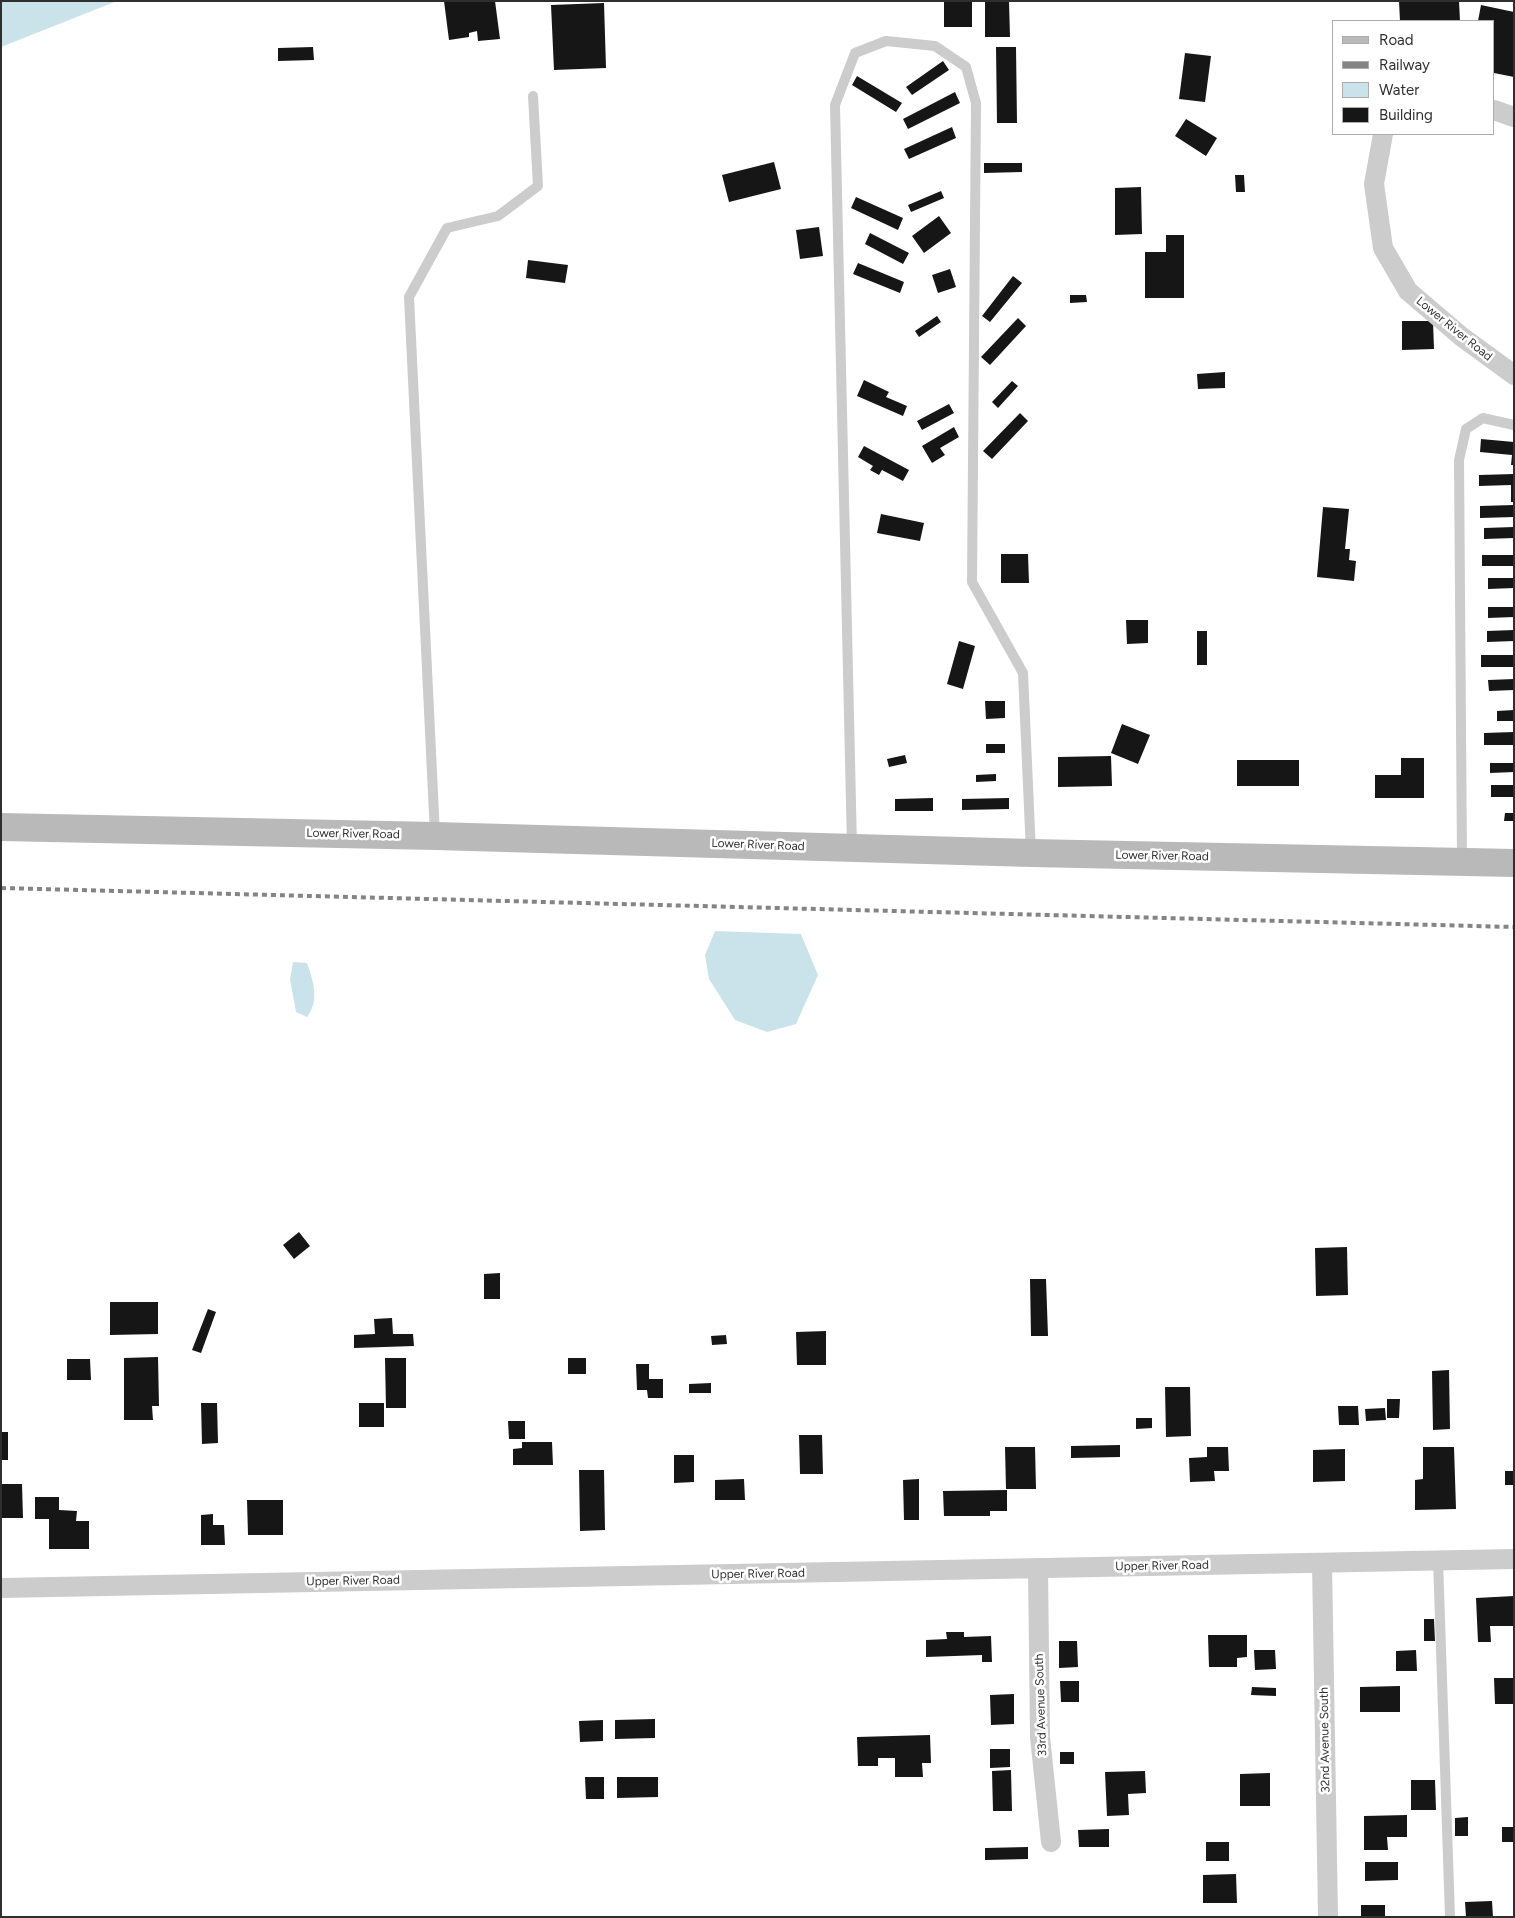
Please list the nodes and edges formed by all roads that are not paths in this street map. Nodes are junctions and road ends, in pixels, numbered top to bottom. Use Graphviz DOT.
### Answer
graph roads {
  1 [pos="533,96"];
  2 [pos="1495,110"];
  3 [pos="1514,117"];
  4 [pos="1384,135"];
  5 [pos="1514,375"];
  6 [pos="1514,425"];
  7 [pos="1,827"];
  8 [pos="435,836"];
  9 [pos="852,848"];
  10 [pos="1031,854"];
  11 [pos="1462,861"];
  12 [pos="1514,863"];
  13 [pos="1514,1558"];
  14 [pos="1438,1560"];
  15 [pos="1322,1563"];
  16 [pos="1038,1568"];
  17 [pos="1,1588"];
  18 [pos="1051,1842"];
  19 [pos="1328,1917"];
  20 [pos="1450,1917"];
  1 -- 8 [label="lane"];
  2 -- 3 [label="street"];
  4 -- 5 [label="street, Lower River Road"];
  6 -- 11 [label="lane"];
  7 -- 8 [label="street, Lower River Road"];
  8 -- 9 [label="street, Lower River Road"];
  9 -- 10 [label="street, Lower River Road"];
  9 -- 10 [label="lane"];
  10 -- 11 [label="street, Lower River Road"];
  11 -- 12 [label="street, Lower River Road"];
  13 -- 14 [label="street, Upper River Road"];
  14 -- 15 [label="street, Upper River Road"];
  14 -- 20 [label="lane"];
  15 -- 16 [label="street, Upper River Road"];
  15 -- 19 [label="street, 32nd Avenue South"];
  16 -- 17 [label="street, Upper River Road"];
  16 -- 18 [label="street, 33rd Avenue South"];
}
